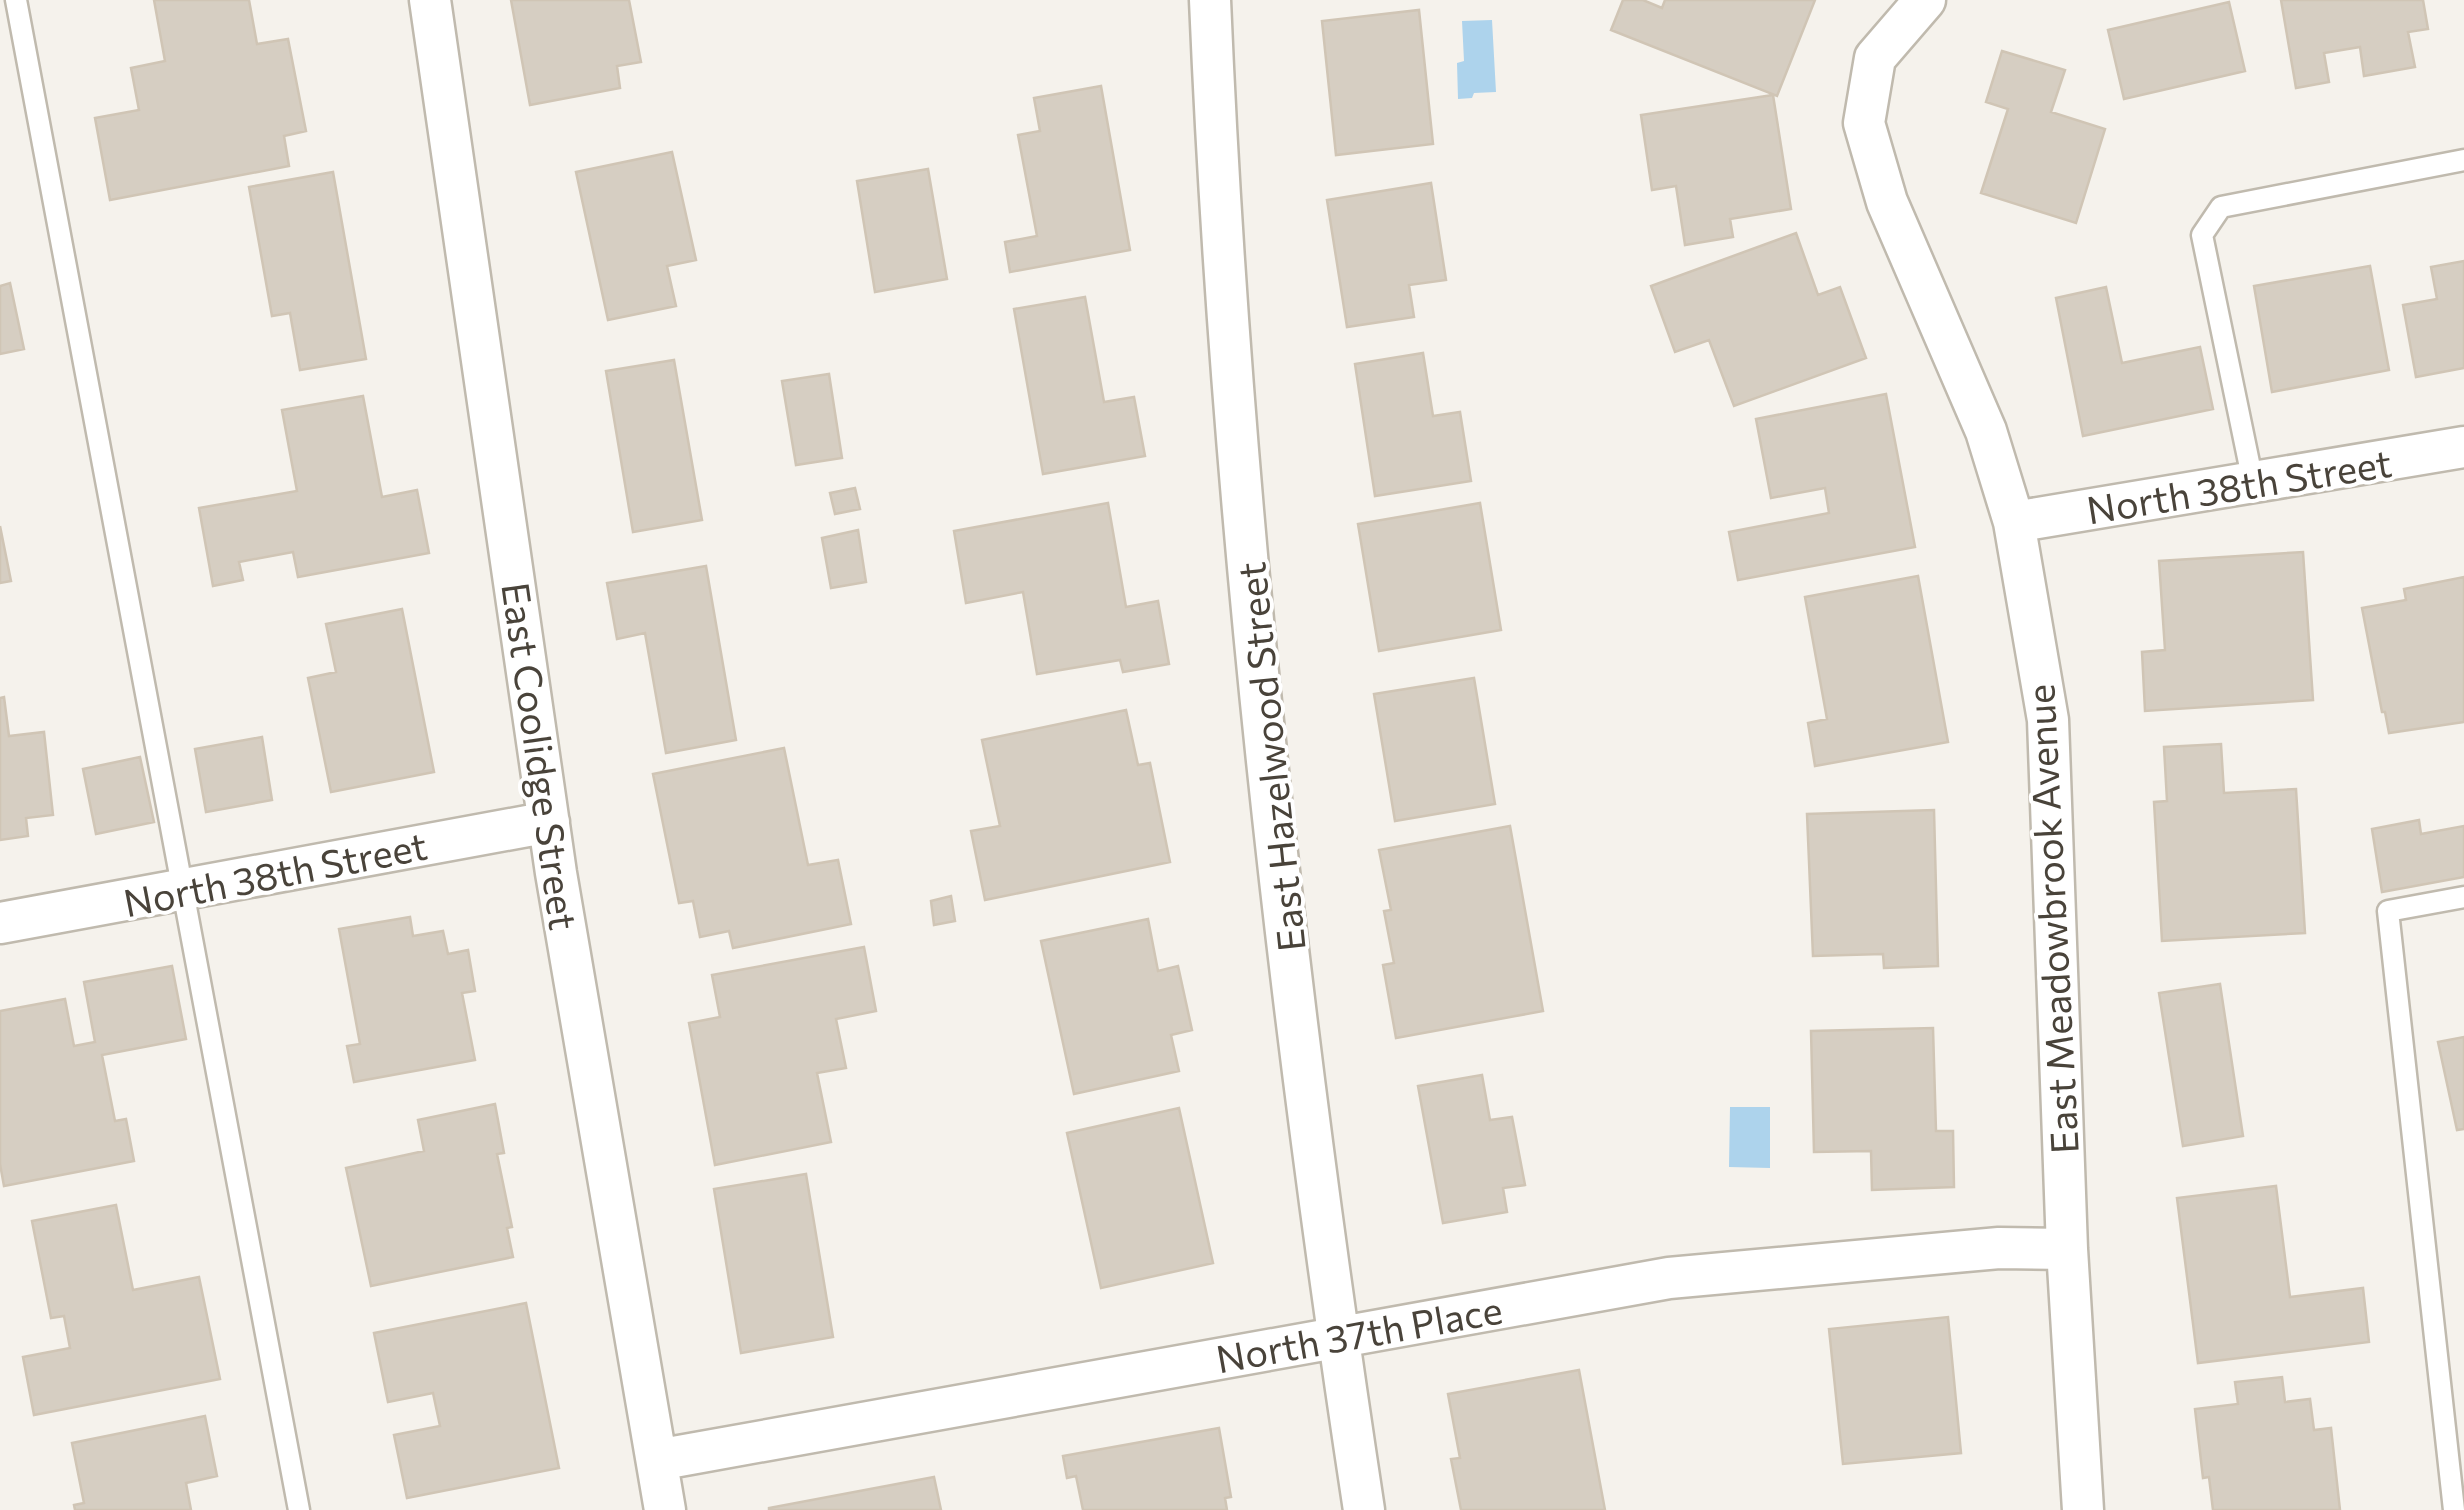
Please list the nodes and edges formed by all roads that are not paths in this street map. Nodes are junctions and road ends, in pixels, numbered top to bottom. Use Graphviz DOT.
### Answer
graph roads {
  1 [pos="16,0"];
  2 [pos="430,0"];
  3 [pos="1210,0"];
  4 [pos="1925,0"];
  5 [pos="2464,160"];
  6 [pos="2464,447"];
  7 [pos="2253,482"];
  8 [pos="2014,522"];
  9 [pos="549,822"];
  10 [pos="182,890"];
  11 [pos="2464,897"];
  12 [pos="0,924"];
  13 [pos="2067,1249"];
  14 [pos="1338,1336"];
  15 [pos="656,1460"];
  16 [pos="299,1510"];
  17 [pos="665,1510"];
  18 [pos="1364,1510"];
  19 [pos="2083,1510"];
  20 [pos="2454,1510"];
  1 -- 10 [label="lane"];
  2 -- 9 [label="street, East Coolidge Street"];
  3 -- 14 [label="street, East Hazelwood Street"];
  4 -- 8 [label="street, East Meadowbrook Avenue"];
  5 -- 7 [label="lane"];
  6 -- 7 [label="street, North 38th Street"];
  7 -- 8 [label="street, North 38th Street"];
  8 -- 13 [label="street, East Meadowbrook Avenue"];
  9 -- 10 [label="street, North 38th Street"];
  9 -- 15 [label="street, East Coolidge Street"];
  10 -- 12 [label="street, North 38th Street"];
  10 -- 16 [label="lane"];
  11 -- 20 [label="lane"];
  13 -- 14 [label="street, North 37th Place"];
  13 -- 19 [label="street, East Meadowbrook Avenue"];
  14 -- 15 [label="street, North 37th Place"];
  14 -- 18 [label="street, East Hazelwood Street"];
  15 -- 17 [label="street, East Coolidge Street"];
}
